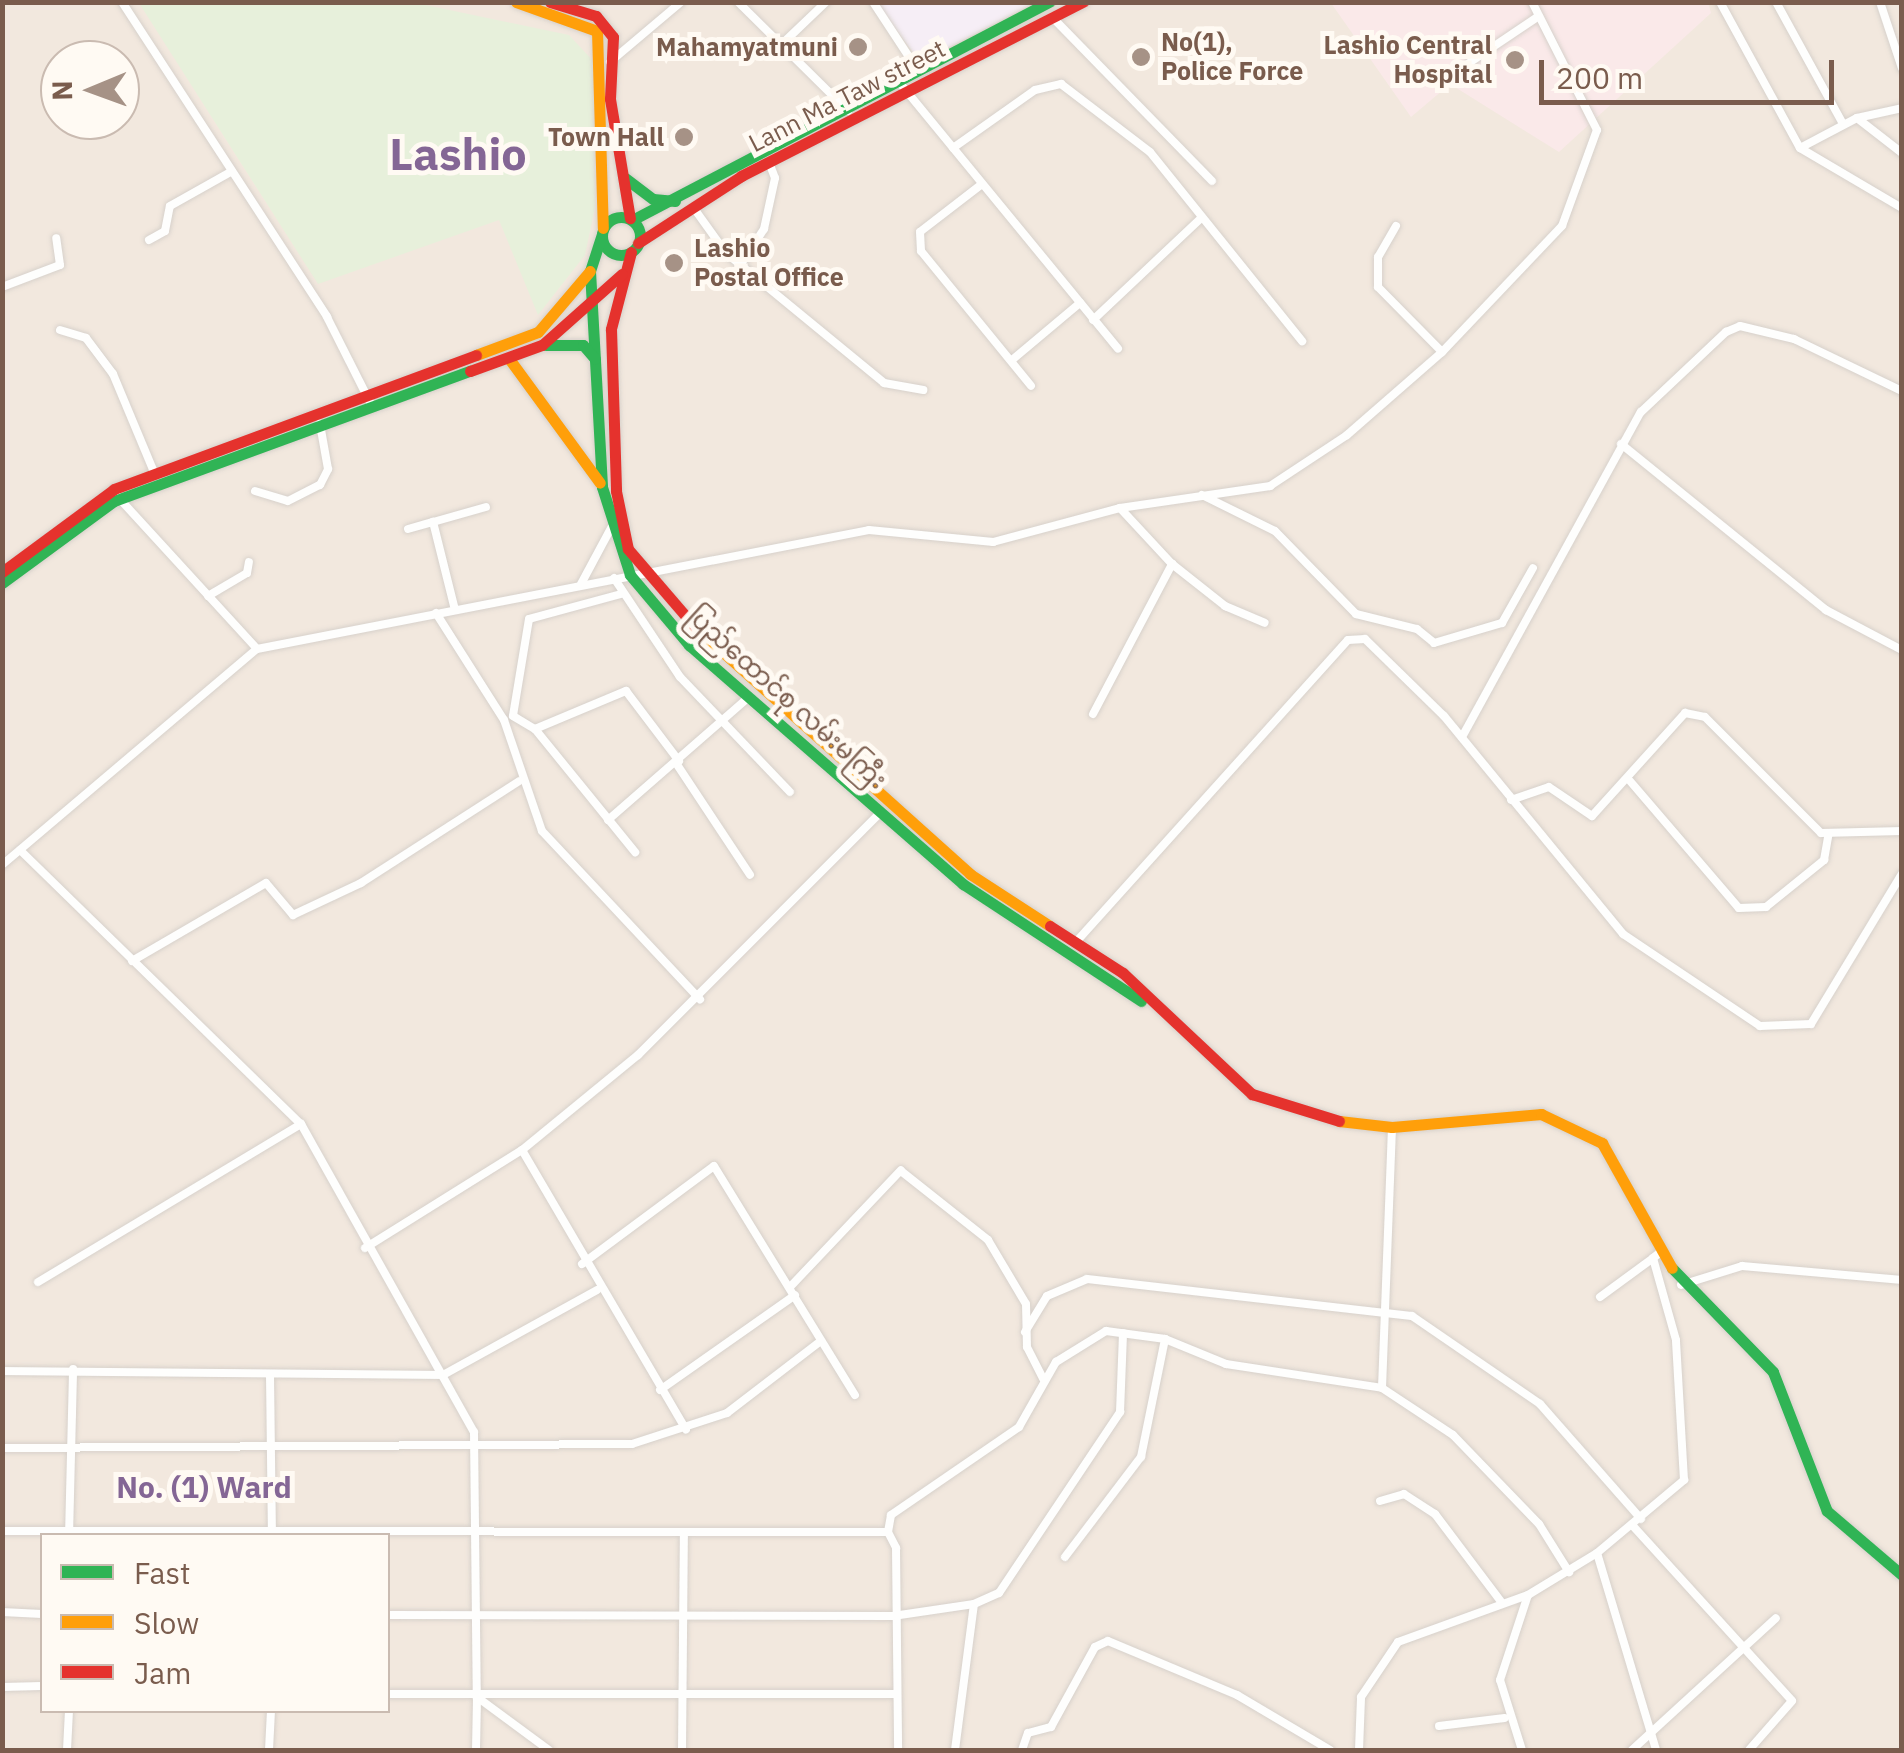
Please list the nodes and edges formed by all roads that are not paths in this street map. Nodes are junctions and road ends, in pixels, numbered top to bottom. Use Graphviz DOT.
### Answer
graph roads {
  1 [pos="122,2"];
  2 [pos="516,2"];
  3 [pos="550,2"];
  4 [pos="681,2"];
  5 [pos="738,2"];
  6 [pos="826,2"];
  7 [pos="873,2"];
  8 [pos="1083,2"];
  9 [pos="1532,2"];
  10 [pos="1720,2"];
  11 [pos="1776,2"];
  12 [pos="1880,2"];
  13 [pos="1043,4"];
  14 [pos="1539,16"];
  15 [pos="1051,17"];
  16 [pos="782,44"];
  17 [pos="607,63"];
  18 [pos="1469,63"];
  19 [pos="1902,68"];
  20 [pos="919,72"];
  21 [pos="903,87"];
  22 [pos="1902,108"];
  23 [pos="850,113"];
  24 [pos="1857,118"];
  25 [pos="1842,124"];
  26 [pos="952,148"];
  27 [pos="1800,148"];
  28 [pos="1902,153"];
  29 [pos="769,162"];
  30 [pos="232,171"];
  31 [pos="624,177"];
  32 [pos="1212,181"];
  33 [pos="982,184"];
  34 [pos="676,201"];
  35 [pos="692,206"];
  36 [pos="1902,208"];
  37 [pos="631,219"];
  38 [pos="1200,219"];
  39 [pos="1396,226"];
  40 [pos="603,231"];
  41 [pos="56,238"];
  42 [pos="149,240"];
  43 [pos="635,248"];
  44 [pos="741,264"];
  45 [pos="590,271"];
  46 [pos="622,274"];
  47 [pos="2,287"];
  48 [pos="1080,303"];
  49 [pos="594,307"];
  50 [pos="1093,320"];
  51 [pos="60,330"];
  52 [pos="1302,341"];
  53 [pos="542,345"];
  54 [pos="1118,350"];
  55 [pos="1442,352"];
  56 [pos="594,358"];
  57 [pos="510,360"];
  58 [pos="1012,360"];
  59 [pos="1032,386"];
  60 [pos="923,390"];
  61 [pos="1902,391"];
  62 [pos="370,401"];
  63 [pos="320,424"];
  64 [pos="1621,444"];
  65 [pos="154,472"];
  66 [pos="602,486"];
  67 [pos="255,491"];
  68 [pos="116,494"];
  69 [pos="1198,494"];
  70 [pos="486,506"];
  71 [pos="1120,508"];
  72 [pos="433,522"];
  73 [pos="610,528"];
  74 [pos="408,529"];
  75 [pos="249,562"];
  76 [pos="1172,564"];
  77 [pos="1532,568"];
  78 [pos="2,572"];
  79 [pos="635,573"];
  80 [pos="614,578"];
  81 [pos="2,583"];
  82 [pos="580,584"];
  83 [pos="621,594"];
  84 [pos="208,596"];
  85 [pos="455,610"];
  86 [pos="436,613"];
  87 [pos="1265,623"];
  88 [pos="257,648"];
  89 [pos="1902,650"];
  90 [pos="749,698"];
  91 [pos="1093,714"];
  92 [pos="723,721"];
  93 [pos="535,729"];
  94 [pos="1462,737"];
  95 [pos="677,762"];
  96 [pos="1630,781"];
  97 [pos="519,782"];
  98 [pos="790,792"];
  99 [pos="1511,800"];
  100 [pos="881,812"];
  101 [pos="608,820"];
  102 [pos="1829,832"];
  103 [pos="1902,832"];
  104 [pos="20,850"];
  105 [pos="635,852"];
  106 [pos="2,866"];
  107 [pos="1902,874"];
  108 [pos="750,875"];
  109 [pos="1073,946"];
  110 [pos="132,962"];
  111 [pos="700,999"];
  112 [pos="1204,1048"];
  113 [pos="301,1124"];
  114 [pos="1392,1126"];
  115 [pos="522,1150"];
  116 [pos="365,1248"];
  117 [pos="1658,1254"];
  118 [pos="582,1264"];
  119 [pos="1902,1280"];
  120 [pos="38,1282"];
  121 [pos="1681,1284"];
  122 [pos="597,1290"];
  123 [pos="793,1291"];
  124 [pos="1600,1296"];
  125 [pos="1390,1314"];
  126 [pos="1025,1332"];
  127 [pos="1123,1333"];
  128 [pos="1166,1339"];
  129 [pos="821,1341"];
  130 [pos="72,1369"];
  131 [pos="2,1370"];
  132 [pos="443,1374"];
  133 [pos="270,1376"];
  134 [pos="1044,1380"];
  135 [pos="1382,1388"];
  136 [pos="660,1390"];
  137 [pos="856,1394"];
  138 [pos="686,1429"];
  139 [pos="2,1448"];
  140 [pos="71,1450"];
  141 [pos="272,1452"];
  142 [pos="479,1452"];
  143 [pos="1380,1501"];
  144 [pos="1641,1519"];
  145 [pos="1632,1526"];
  146 [pos="2,1531"];
  147 [pos="888,1532"];
  148 [pos="47,1533"];
  149 [pos="69,1533"];
  150 [pos="272,1533"];
  151 [pos="478,1533"];
  152 [pos="390,1534"];
  153 [pos="684,1536"];
  154 [pos="1597,1553"];
  155 [pos="1066,1557"];
  156 [pos="1569,1572"];
  157 [pos="1902,1575"];
  158 [pos="1528,1594"];
  159 [pos="1502,1603"];
  160 [pos="974,1604"];
  161 [pos="2,1612"];
  162 [pos="40,1614"];
  163 [pos="897,1615"];
  164 [pos="390,1616"];
  165 [pos="478,1616"];
  166 [pos="1776,1618"];
  167 [pos="683,1619"];
  168 [pos="1743,1645"];
  169 [pos="40,1686"];
  170 [pos="2,1687"];
  171 [pos="390,1694"];
  172 [pos="896,1694"];
  173 [pos="477,1696"];
  174 [pos="683,1696"];
  175 [pos="69,1713"];
  176 [pos="270,1713"];
  177 [pos="1505,1718"];
  178 [pos="1439,1726"];
  179 [pos="1650,1734"];
  180 [pos="67,1750"];
  181 [pos="269,1750"];
  182 [pos="476,1750"];
  183 [pos="548,1750"];
  184 [pos="682,1750"];
  185 [pos="898,1750"];
  186 [pos="956,1750"];
  187 [pos="1022,1750"];
  188 [pos="1330,1750"];
  189 [pos="1358,1750"];
  190 [pos="1522,1750"];
  191 [pos="1632,1750"];
  192 [pos="1656,1750"];
  193 [pos="1749,1750"];
  1 -- 30 [label="street"];
  2 -- 17 [label="main road"];
  3 -- 17 [label="main road"];
  4 -- 17 [label="street"];
  5 -- 16 [label="street"];
  6 -- 16 [label="street"];
  7 -- 20 [label="street"];
  8 -- 15 [label="main road, Lann Ma Taw street"];
  9 -- 14 [label="street"];
  10 -- 27 [label="street"];
  11 -- 25 [label="street"];
  12 -- 19 [label="street"];
  13 -- 15 [label="street"];
  13 -- 20 [label="main road, Lann Ma Taw street"];
  14 -- 18 [label="street"];
  14 -- 55 [label="street"];
  15 -- 21 [label="main road, Lann Ma Taw street"];
  15 -- 32 [label="street"];
  16 -- 23 [label="street"];
  17 -- 31 [label="main road"];
  17 -- 40 [label="main road, ပြည်ထောင်စု လမ်းမကြီး"];
  20 -- 21 [label="main road, Lann Ma Taw street"];
  21 -- 23 [label="main road, Lann Ma Taw street"];
  21 -- 26 [label="street"];
  22 -- 24 [label="street"];
  23 -- 29 [label="main road, Lann Ma Taw street"];
  23 -- 34 [label="main road, Lann Ma Taw street"];
  24 -- 25 [label="street"];
  24 -- 28 [label="street"];
  25 -- 27 [label="street"];
  26 -- 33 [label="street"];
  26 -- 38 [label="street"];
  27 -- 36 [label="street"];
  29 -- 35 [label="main road, Lann Ma Taw street"];
  29 -- 44 [label="street"];
  30 -- 42 [label="street"];
  30 -- 62 [label="street"];
  31 -- 34 [label="main road"];
  31 -- 37 [label="main road"];
  33 -- 48 [label="street"];
  33 -- 58 [label="street"];
  34 -- 37 [label="main road, Lann Ma Taw street"];
  35 -- 43 [label="main road, Lann Ma Taw street"];
  35 -- 44 [label="street"];
  37 -- 40 [label="main road, Lann Ma Taw street"];
  37 -- 43 [label="main road"];
  38 -- 50 [label="street"];
  38 -- 52 [label="street"];
  39 -- 55 [label="street"];
  40 -- 43 [label="main road"];
  40 -- 45 [label="main road, ပြည်ထောင်စု လမ်းမကြီး"];
  41 -- 47 [label="street"];
  43 -- 46 [label="main road"];
  44 -- 60 [label="street"];
  45 -- 49 [label="main road, ပြည်ထောင်စု လမ်းမကြီး"];
  45 -- 62 [label="main road"];
  46 -- 49 [label="main road"];
  46 -- 79 [label="main road"];
  48 -- 50 [label="street"];
  48 -- 58 [label="street"];
  49 -- 53 [label="main road"];
  49 -- 56 [label="main road, ပြည်ထောင်စု လမ်းမကြီး"];
  50 -- 54 [label="street"];
  51 -- 65 [label="street"];
  53 -- 56 [label="main road"];
  53 -- 57 [label="main road"];
  55 -- 69 [label="street"];
  56 -- 66 [label="main road, ပြည်ထောင်စု လမ်းမကြီး"];
  57 -- 62 [label="main road"];
  57 -- 66 [label="main road"];
  58 -- 59 [label="street"];
  61 -- 64 [label="street"];
  62 -- 63 [label="main road"];
  62 -- 65 [label="main road"];
  63 -- 67 [label="street"];
  63 -- 68 [label="main road"];
  64 -- 89 [label="street"];
  64 -- 94 [label="street"];
  65 -- 68 [label="main road"];
  66 -- 73 [label="main road, ပြည်ထောင်စု လမ်းမကြီး"];
  68 -- 78 [label="main road"];
  68 -- 81 [label="main road"];
  68 -- 84 [label="street"];
  69 -- 71 [label="street"];
  69 -- 77 [label="street"];
  70 -- 72 [label="street"];
  71 -- 76 [label="street"];
  71 -- 79 [label="street"];
  72 -- 74 [label="street"];
  72 -- 85 [label="street"];
  73 -- 79 [label="main road, ပြည်ထောင်စု လမ်းမကြီး"];
  73 -- 82 [label="street"];
  75 -- 84 [label="street"];
  76 -- 87 [label="street"];
  76 -- 91 [label="street"];
  79 -- 80 [label="street"];
  79 -- 90 [label="main road, ပြည်ထောင်စု လမ်းမကြီး"];
  79 -- 109 [label="main road"];
  80 -- 82 [label="street"];
  80 -- 83 [label="street"];
  82 -- 85 [label="street"];
  83 -- 92 [label="street"];
  83 -- 93 [label="street"];
  84 -- 88 [label="street"];
  85 -- 86 [label="street"];
  86 -- 88 [label="street"];
  86 -- 97 [label="street"];
  88 -- 104 [label="street"];
  90 -- 92 [label="street"];
  90 -- 100 [label="main road, ပြည်ထောင်စု လမ်းမကြီး"];
  92 -- 95 [label="street"];
  92 -- 98 [label="street"];
  93 -- 95 [label="street"];
  93 -- 101 [label="street"];
  94 -- 99 [label="street"];
  94 -- 109 [label="street"];
  95 -- 101 [label="street"];
  95 -- 108 [label="street"];
  96 -- 99 [label="street"];
  96 -- 102 [label="street"];
  96 -- 102 [label="street"];
  97 -- 110 [label="street"];
  97 -- 111 [label="street"];
  99 -- 107 [label="street"];
  100 -- 111 [label="street"];
  100 -- 112 [label="main road, ပြည်ထောင်စု လမ်းမကြီး"];
  101 -- 105 [label="street"];
  102 -- 103 [label="street"];
  104 -- 106 [label="street"];
  104 -- 110 [label="street"];
  109 -- 112 [label="main road"];
  110 -- 113 [label="street"];
  111 -- 115 [label="street"];
  112 -- 114 [label="main road"];
  113 -- 116 [label="street"];
  113 -- 120 [label="street"];
  114 -- 117 [label="main road"];
  114 -- 125 [label="street"];
  115 -- 116 [label="street"];
  115 -- 118 [label="street"];
  116 -- 132 [label="street"];
  117 -- 121 [label="main road"];
  117 -- 124 [label="street"];
  117 -- 144 [label="street"];
  118 -- 122 [label="street"];
  118 -- 123 [label="street"];
  119 -- 121 [label="street"];
  121 -- 157 [label="main road"];
  122 -- 132 [label="street"];
  122 -- 136 [label="street"];
  123 -- 126 [label="street"];
  123 -- 129 [label="street"];
  123 -- 136 [label="street"];
  125 -- 126 [label="street"];
  125 -- 135 [label="street"];
  125 -- 144 [label="street"];
  126 -- 134 [label="street"];
  127 -- 128 [label="street"];
  127 -- 134 [label="street"];
  127 -- 160 [label="street"];
  128 -- 135 [label="street"];
  128 -- 155 [label="street"];
  129 -- 137 [label="street"];
  129 -- 138 [label="street"];
  130 -- 131 [label="street"];
  130 -- 133 [label="street"];
  130 -- 140 [label="street"];
  132 -- 133 [label="street"];
  132 -- 142 [label="street"];
  133 -- 141 [label="street"];
  134 -- 147 [label="street"];
  135 -- 156 [label="street"];
  136 -- 138 [label="street"];
  138 -- 142 [label="street"];
  139 -- 140 [label="street"];
  140 -- 141 [label="street"];
  140 -- 149 [label="street"];
  141 -- 142 [label="street"];
  141 -- 150 [label="street"];
  142 -- 151 [label="street"];
  143 -- 159 [label="street"];
  144 -- 145 [label="street"];
  145 -- 154 [label="street"];
  145 -- 168 [label="street"];
  146 -- 148 [label="street"];
  147 -- 153 [label="street"];
  147 -- 163 [label="street"];
  151 -- 152 [label="street"];
  151 -- 153 [label="street"];
  151 -- 165 [label="street"];
  153 -- 167 [label="street"];
  154 -- 156 [label="street"];
  154 -- 179 [label="street"];
  156 -- 158 [label="street"];
  158 -- 159 [label="street"];
  158 -- 177 [label="street"];
  159 -- 189 [label="street"];
  160 -- 163 [label="street"];
  160 -- 186 [label="street"];
  161 -- 162 [label="street"];
  163 -- 167 [label="street"];
  163 -- 172 [label="street"];
  164 -- 165 [label="street"];
  165 -- 167 [label="street"];
  165 -- 173 [label="street"];
  166 -- 168 [label="street"];
  167 -- 174 [label="street"];
  168 -- 179 [label="street"];
  168 -- 193 [label="street"];
  169 -- 170 [label="street"];
  171 -- 173 [label="street"];
  172 -- 174 [label="street"];
  172 -- 185 [label="street"];
  173 -- 174 [label="street"];
  173 -- 182 [label="street"];
  173 -- 183 [label="street"];
  174 -- 184 [label="street"];
  175 -- 180 [label="street"];
  176 -- 181 [label="street"];
  177 -- 178 [label="street"];
  177 -- 190 [label="street"];
  179 -- 191 [label="street"];
  179 -- 192 [label="street"];
  187 -- 188 [label="street"];
}
